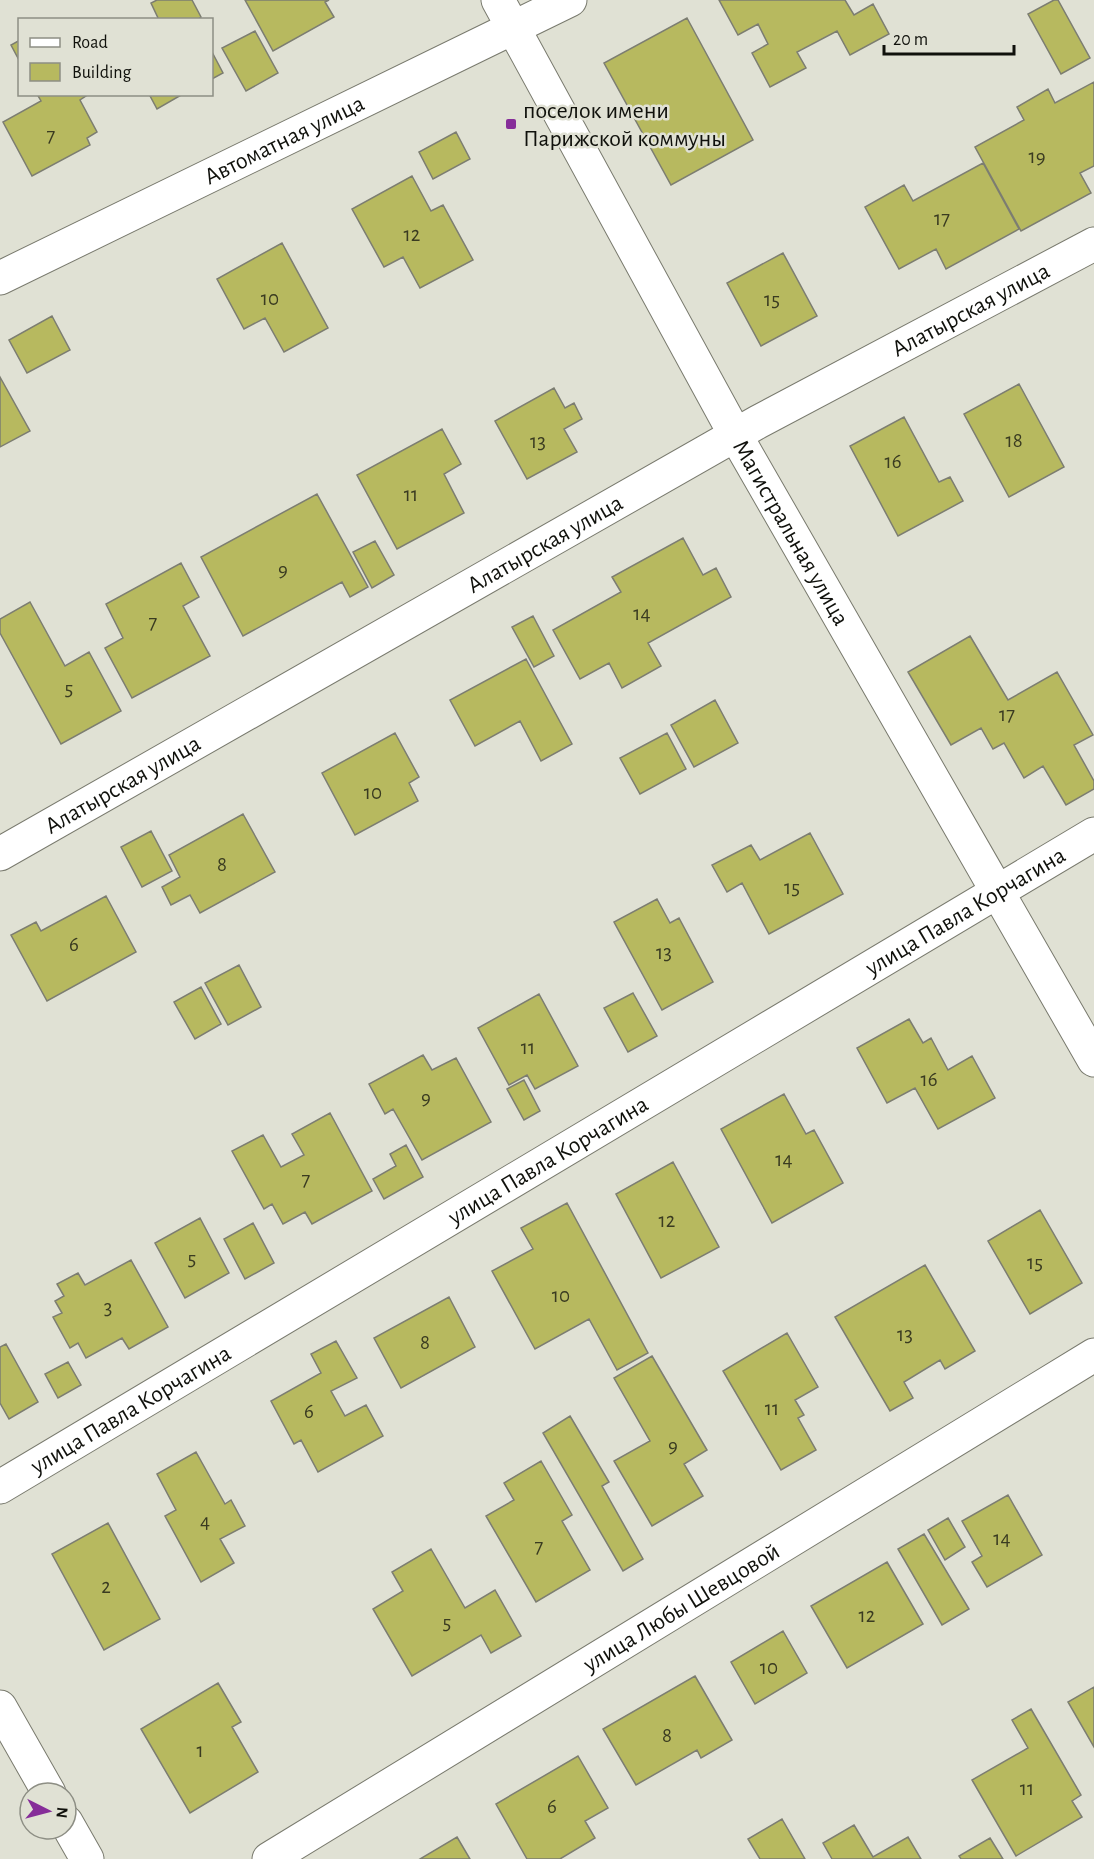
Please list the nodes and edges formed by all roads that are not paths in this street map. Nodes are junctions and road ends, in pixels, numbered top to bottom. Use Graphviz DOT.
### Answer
graph roads {
  1 [pos="498,0"];
  2 [pos="570,0"];
  3 [pos="514,28"];
  4 [pos="1094,244"];
  5 [pos="0,278"];
  6 [pos="736,436"];
  7 [pos="1094,834"];
  8 [pos="0,854"];
  9 [pos="997,892"];
  10 [pos="1094,1060"];
  11 [pos="1094,1354"];
  12 [pos="0,1487"];
  13 [pos="0,1707"];
  14 [pos="42,1781"];
  15 [pos="77,1841"];
  16 [pos="87,1859"];
  17 [pos="269,1859"];
  1 -- 3 [label="street, Магистральная улица"];
  2 -- 3 [label="street, Автоматная улица"];
  3 -- 5 [label="street, Автоматная улица"];
  3 -- 6 [label="street, Магистральная улица"];
  4 -- 6 [label="street, Алатырская улица"];
  6 -- 8 [label="street, Алатырская улица"];
  6 -- 9 [label="street, Магистральная улица"];
  7 -- 9 [label="street, улица Павла Корчагина"];
  9 -- 10 [label="street, Магистральная улица"];
  9 -- 12 [label="street, улица Павла Корчагина"];
  11 -- 17 [label="street, улица Любы Шевцовой"];
  13 -- 14 [label="street"];
  15 -- 16 [label="street"];
}
